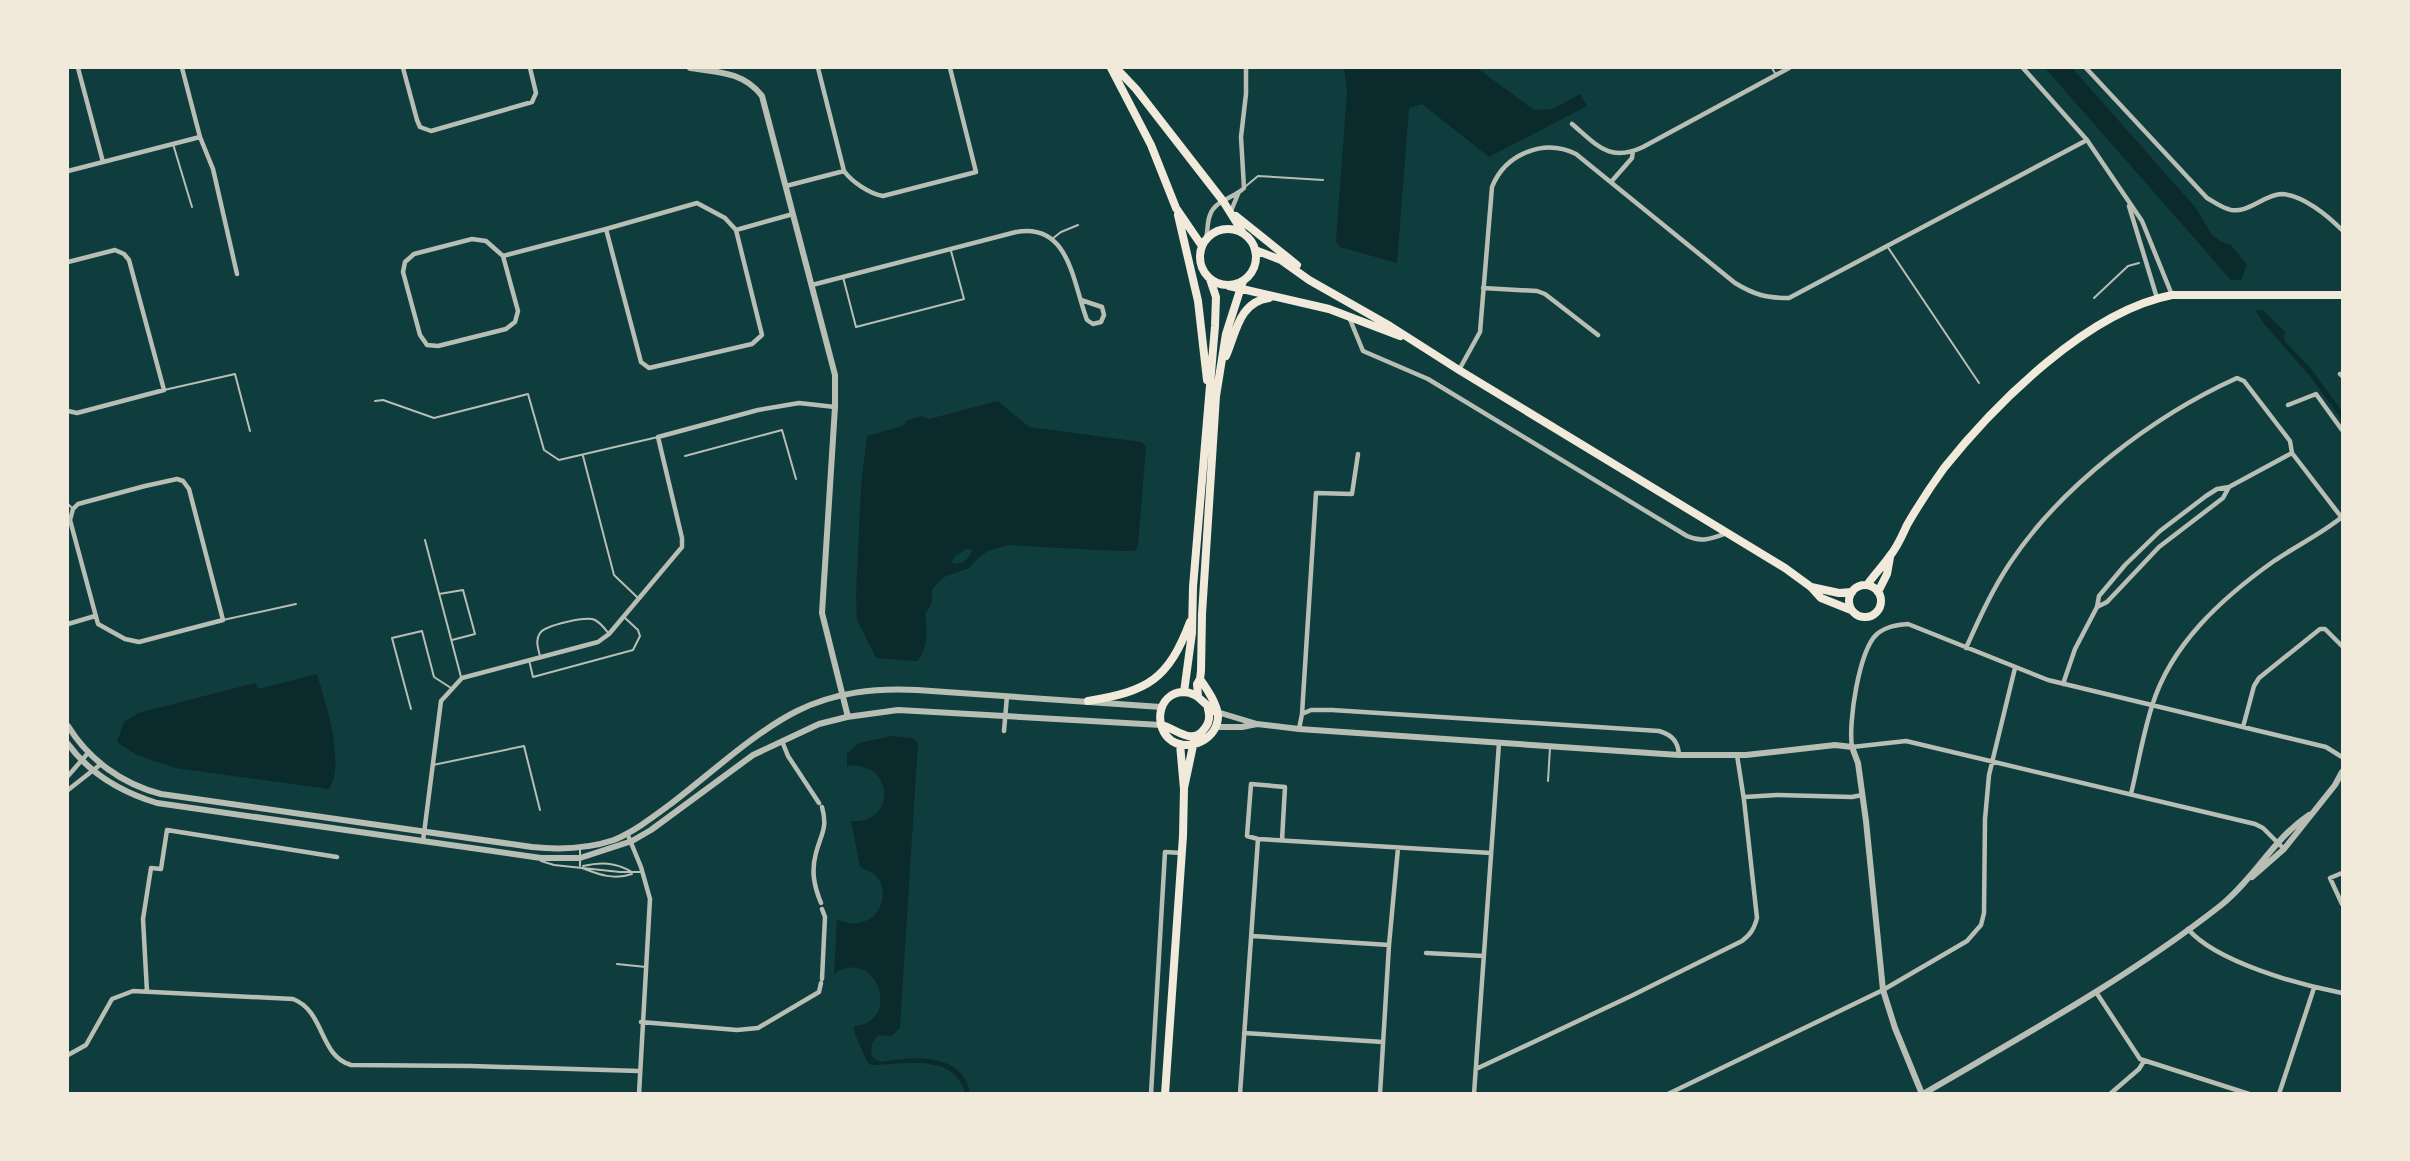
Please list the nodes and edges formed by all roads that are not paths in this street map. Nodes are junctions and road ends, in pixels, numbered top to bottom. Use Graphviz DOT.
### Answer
graph roads {
  1 [pos="78,68"];
  2 [pos="182,68"];
  3 [pos="403,68"];
  4 [pos="530,68"];
  5 [pos="690,68"];
  6 [pos="818,68"];
  7 [pos="950,68"];
  8 [pos="1111,68"];
  9 [pos="1116,68"];
  10 [pos="1246,68"];
  11 [pos="1772,68"];
  12 [pos="1789,68"];
  13 [pos="2022,68"];
  14 [pos="2085,68"];
  15 [pos="1776,75"];
  16 [pos="1572,124"];
  17 [pos="200,137"];
  18 [pos="2087,140"];
  19 [pos="172,144"];
  20 [pos="1633,152"];
  21 [pos="103,162"];
  22 [pos="68,171"];
  23 [pos="844,171"];
  24 [pos="1323,180"];
  25 [pos="1611,182"];
  26 [pos="786,186"];
  27 [pos="1244,188"];
  28 [pos="1238,195"];
  29 [pos="1223,201"];
  30 [pos="2129,203"];
  31 [pos="192,207"];
  32 [pos="1176,208"];
  33 [pos="1231,211"];
  34 [pos="793,214"];
  35 [pos="1078,225"];
  36 [pos="606,229"];
  37 [pos="736,230"];
  38 [pos="2343,230"];
  39 [pos="1243,233"];
  40 [pos="1052,239"];
  41 [pos="1204,243"];
  42 [pos="1887,246"];
  43 [pos="950,249"];
  44 [pos="1256,250"];
  45 [pos="503,256"];
  46 [pos="2146,260"];
  47 [pos="68,262"];
  48 [pos="2139,262"];
  49 [pos="237,274"];
  50 [pos="843,277"];
  51 [pos="1210,279"];
  52 [pos="812,285"];
  53 [pos="1241,285"];
  54 [pos="1323,287"];
  55 [pos="1483,288"];
  56 [pos="2342,294"];
  57 [pos="2172,295"];
  58 [pos="1276,298"];
  59 [pos="2094,298"];
  60 [pos="2157,298"];
  61 [pos="1081,300"];
  62 [pos="1349,317"];
  63 [pos="1598,335"];
  64 [pos="1409,340"];
  65 [pos="1224,361"];
  66 [pos="1459,370"];
  67 [pos="1979,383"];
  68 [pos="1209,389"];
  69 [pos="164,390"];
  70 [pos="375,401"];
  71 [pos="2288,405"];
  72 [pos="835,407"];
  73 [pos="68,411"];
  74 [pos="2343,430"];
  75 [pos="249,431"];
  76 [pos="658,437"];
  77 [pos="2292,453"];
  78 [pos="1358,454"];
  79 [pos="584,456"];
  80 [pos="686,456"];
  81 [pos="796,478"];
  82 [pos="2229,488"];
  83 [pos="68,504"];
  84 [pos="73,508"];
  85 [pos="2342,517"];
  86 [pos="1727,533"];
  87 [pos="425,540"];
  88 [pos="1890,557"];
  89 [pos="1867,585"];
  90 [pos="1811,587"];
  91 [pos="1852,592"];
  92 [pos="1878,592"];
  93 [pos="439,594"];
  94 [pos="639,598"];
  95 [pos="296,604"];
  96 [pos="2097,607"];
  97 [pos="1851,610"];
  98 [pos="95,616"];
  99 [pos="623,617"];
  100 [pos="1191,617"];
  101 [pos="223,620"];
  102 [pos="68,624"];
  103 [pos="609,634"];
  104 [pos="452,640"];
  105 [pos="2343,646"];
  106 [pos="1966,648"];
  107 [pos="540,657"];
  108 [pos="529,660"];
  109 [pos="2015,668"];
  110 [pos="462,678"];
  111 [pos="1200,679"];
  112 [pos="2063,684"];
  113 [pos="450,688"];
  114 [pos="1184,692"];
  115 [pos="844,695"];
  116 [pos="1007,696"];
  117 [pos="1198,696"];
  118 [pos="1088,701"];
  119 [pos="2152,706"];
  120 [pos="1161,707"];
  121 [pos="411,709"];
  122 [pos="1208,709"];
  123 [pos="1217,712"];
  124 [pos="1302,714"];
  125 [pos="848,717"];
  126 [pos="1005,717"];
  127 [pos="1161,724"];
  128 [pos="1257,724"];
  129 [pos="68,726"];
  130 [pos="1215,727"];
  131 [pos="2243,727"];
  132 [pos="1299,729"];
  133 [pos="1004,730"];
  134 [pos="1196,735"];
  135 [pos="781,740"];
  136 [pos="1499,742"];
  137 [pos="68,744"];
  138 [pos="1180,744"];
  139 [pos="1193,745"];
  140 [pos="1550,746"];
  141 [pos="1852,747"];
  142 [pos="88,753"];
  143 [pos="1679,754"];
  144 [pos="1737,755"];
  145 [pos="2343,757"];
  146 [pos="82,760"];
  147 [pos="1992,762"];
  148 [pos="100,764"];
  149 [pos="433,765"];
  150 [pos="94,771"];
  151 [pos="2343,772"];
  152 [pos="68,776"];
  153 [pos="1548,781"];
  154 [pos="2343,781"];
  155 [pos="2336,785"];
  156 [pos="1184,789"];
  157 [pos="68,790"];
  158 [pos="2131,794"];
  159 [pos="1862,795"];
  160 [pos="1744,797"];
  161 [pos="540,810"];
  162 [pos="2309,815"];
  163 [pos="424,831"];
  164 [pos="627,833"];
  165 [pos="1258,839"];
  166 [pos="1282,840"];
  167 [pos="423,841"];
  168 [pos="631,842"];
  169 [pos="2278,843"];
  170 [pos="580,848"];
  171 [pos="1398,848"];
  172 [pos="2284,849"];
  173 [pos="1182,853"];
  174 [pos="1491,854"];
  175 [pos="337,856"];
  176 [pos="530,856"];
  177 [pos="580,858"];
  178 [pos="580,867"];
  179 [pos="642,872"];
  180 [pos="634,873"];
  181 [pos="2343,873"];
  182 [pos="2249,879"];
  183 [pos="820,903"];
  184 [pos="2343,904"];
  185 [pos="822,909"];
  186 [pos="2188,929"];
  187 [pos="1252,936"];
  188 [pos="1389,945"];
  189 [pos="1426,953"];
  190 [pos="1484,957"];
  191 [pos="617,964"];
  192 [pos="646,967"];
  193 [pos="2314,988"];
  194 [pos="1883,990"];
  195 [pos="147,992"];
  196 [pos="2096,992"];
  197 [pos="2343,993"];
  198 [pos="642,1022"];
  199 [pos="1244,1033"];
  200 [pos="1383,1042"];
  201 [pos="68,1055"];
  202 [pos="2144,1061"];
  203 [pos="1476,1069"];
  204 [pos="639,1071"];
  205 [pos="639,1094"];
  206 [pos="1151,1094"];
  207 [pos="1165,1094"];
  208 [pos="1239,1094"];
  209 [pos="1380,1094"];
  210 [pos="1474,1094"];
  211 [pos="1668,1094"];
  212 [pos="1922,1094"];
  213 [pos="2110,1094"];
  214 [pos="2249,1094"];
  215 [pos="2279,1094"];
  1 -- 21 [label="street"];
  2 -- 17 [label="street"];
  3 -- 4 [label="street"];
  5 -- 26 [label="street"];
  6 -- 23 [label="street"];
  7 -- 23 [label="street"];
  8 -- 32 [label="main road"];
  9 -- 29 [label="main road"];
  10 -- 27 [label="street"];
  11 -- 15 [label="lane"];
  12 -- 15 [label="street"];
  13 -- 18 [label="street"];
  14 -- 38 [label="street"];
  15 -- 20 [label="street"];
  16 -- 20 [label="street"];
  17 -- 19 [label="street"];
  17 -- 49 [label="street"];
  18 -- 30 [label="street"];
  18 -- 42 [label="street"];
  19 -- 21 [label="street"];
  19 -- 31 [label="lane"];
  20 -- 25 [label="street"];
  21 -- 22 [label="street"];
  23 -- 26 [label="street"];
  24 -- 27 [label="lane"];
  25 -- 42 [label="street"];
  25 -- 55 [label="street"];
  26 -- 34 [label="street"];
  27 -- 28 [label="street"];
  28 -- 29 [label="street"];
  28 -- 33 [label="street"];
  29 -- 33 [label="main road"];
  29 -- 41 [label="street"];
  30 -- 46 [label="street"];
  30 -- 57 [label="street"];
  32 -- 41 [label="main road"];
  32 -- 68 [label="main road"];
  33 -- 39 [label="main road"];
  33 -- 54 [label="main road"];
  34 -- 37 [label="street"];
  34 -- 52 [label="street"];
  35 -- 40 [label="lane"];
  36 -- 37 [label="street"];
  36 -- 37 [label="street"];
  36 -- 45 [label="street"];
  39 -- 41 [label="main road"];
  39 -- 44 [label="main road"];
  40 -- 43 [label="street"];
  40 -- 61 [label="street"];
  41 -- 51 [label="main road"];
  42 -- 67 [label="lane"];
  43 -- 50 [label="street"];
  43 -- 50 [label="lane"];
  44 -- 53 [label="main road"];
  44 -- 54 [label="main road"];
  45 -- 45 [label="street"];
  46 -- 48 [label="street"];
  46 -- 60 [label="street"];
  47 -- 69 [label="street"];
  48 -- 59 [label="lane"];
  50 -- 52 [label="street"];
  51 -- 53 [label="main road"];
  51 -- 68 [label="main road"];
  52 -- 72 [label="street"];
  53 -- 58 [label="main road"];
  53 -- 65 [label="main road"];
  54 -- 64 [label="main road"];
  55 -- 63 [label="street"];
  55 -- 66 [label="street"];
  56 -- 57 [label="main road"];
  57 -- 60 [label="main road"];
  58 -- 62 [label="main road"];
  58 -- 65 [label="main road"];
  60 -- 88 [label="main road"];
  61 -- 61 [label="street"];
  62 -- 64 [label="main road"];
  62 -- 86 [label="street"];
  64 -- 66 [label="main road"];
  65 -- 111 [label="main road"];
  66 -- 86 [label="main road"];
  68 -- 100 [label="main road"];
  69 -- 73 [label="street"];
  69 -- 75 [label="lane"];
  70 -- 79 [label="lane"];
  71 -- 74 [label="street"];
  72 -- 76 [label="street"];
  72 -- 115 [label="street"];
  76 -- 79 [label="lane"];
  76 -- 94 [label="street"];
  77 -- 82 [label="street"];
  77 -- 85 [label="street"];
  77 -- 106 [label="street"];
  78 -- 124 [label="street"];
  79 -- 94 [label="lane"];
  80 -- 81 [label="lane"];
  82 -- 96 [label="street"];
  82 -- 96 [label="street"];
  83 -- 84 [label="lane"];
  84 -- 98 [label="street"];
  84 -- 101 [label="street"];
  85 -- 119 [label="street"];
  86 -- 90 [label="main road"];
  87 -- 93 [label="lane"];
  88 -- 89 [label="main road"];
  88 -- 92 [label="main road"];
  89 -- 91 [label="main road"];
  89 -- 92 [label="main road"];
  90 -- 91 [label="main road"];
  90 -- 97 [label="main road"];
  91 -- 97 [label="main road"];
  92 -- 97 [label="main road"];
  93 -- 104 [label="lane"];
  93 -- 104 [label="lane"];
  94 -- 99 [label="street"];
  95 -- 101 [label="lane"];
  96 -- 112 [label="street"];
  98 -- 101 [label="street"];
  98 -- 102 [label="street"];
  99 -- 103 [label="street"];
  99 -- 108 [label="lane"];
  100 -- 114 [label="main road"];
  100 -- 118 [label="main road"];
  103 -- 107 [label="street"];
  103 -- 107 [label="lane"];
  104 -- 110 [label="lane"];
  105 -- 131 [label="street"];
  106 -- 109 [label="street"];
  106 -- 141 [label="street"];
  107 -- 108 [label="street"];
  108 -- 110 [label="street"];
  109 -- 112 [label="street"];
  109 -- 147 [label="street"];
  110 -- 113 [label="street"];
  111 -- 117 [label="main road"];
  111 -- 123 [label="main road"];
  112 -- 119 [label="street"];
  113 -- 121 [label="lane"];
  113 -- 149 [label="street"];
  114 -- 117 [label="main road"];
  114 -- 120 [label="main road"];
  115 -- 116 [label="street"];
  115 -- 125 [label="street"];
  115 -- 164 [label="street"];
  116 -- 118 [label="street"];
  116 -- 126 [label="street"];
  117 -- 122 [label="main road"];
  118 -- 120 [label="street"];
  119 -- 131 [label="street"];
  119 -- 158 [label="street"];
  120 -- 127 [label="main road"];
  122 -- 123 [label="main road"];
  122 -- 134 [label="main road"];
  123 -- 128 [label="street"];
  123 -- 130 [label="main road"];
  124 -- 132 [label="street"];
  124 -- 143 [label="street"];
  125 -- 126 [label="street"];
  125 -- 135 [label="street"];
  126 -- 127 [label="street"];
  126 -- 133 [label="street"];
  127 -- 134 [label="main road"];
  127 -- 138 [label="main road"];
  128 -- 130 [label="street"];
  128 -- 132 [label="street"];
  129 -- 142 [label="street"];
  130 -- 139 [label="main road"];
  131 -- 145 [label="street"];
  132 -- 136 [label="street"];
  134 -- 139 [label="main road"];
  135 -- 168 [label="street"];
  135 -- 183 [label="street"];
  136 -- 140 [label="street"];
  136 -- 174 [label="street"];
  137 -- 146 [label="street"];
  138 -- 139 [label="main road"];
  138 -- 156 [label="main road"];
  139 -- 156 [label="main road"];
  140 -- 143 [label="street"];
  140 -- 153 [label="lane"];
  141 -- 144 [label="street"];
  141 -- 147 [label="street"];
  141 -- 159 [label="street"];
  142 -- 146 [label="street"];
  142 -- 148 [label="street"];
  143 -- 144 [label="street"];
  144 -- 160 [label="street"];
  146 -- 150 [label="street"];
  146 -- 152 [label="street"];
  147 -- 158 [label="street"];
  147 -- 194 [label="street"];
  148 -- 150 [label="street"];
  148 -- 163 [label="street"];
  149 -- 161 [label="lane"];
  149 -- 163 [label="street"];
  150 -- 157 [label="street"];
  150 -- 167 [label="street"];
  151 -- 155 [label="street"];
  154 -- 155 [label="street"];
  155 -- 162 [label="street"];
  156 -- 173 [label="main road"];
  158 -- 169 [label="street"];
  159 -- 160 [label="street"];
  159 -- 194 [label="street"];
  160 -- 203 [label="street"];
  162 -- 169 [label="street"];
  162 -- 172 [label="street"];
  163 -- 167 [label="street"];
  163 -- 170 [label="street"];
  164 -- 168 [label="street"];
  164 -- 170 [label="street"];
  165 -- 166 [label="street"];
  165 -- 166 [label="street"];
  165 -- 187 [label="street"];
  166 -- 171 [label="street"];
  167 -- 176 [label="street"];
  168 -- 177 [label="street"];
  168 -- 179 [label="street"];
  169 -- 172 [label="street"];
  169 -- 182 [label="street"];
  170 -- 177 [label="lane"];
  171 -- 174 [label="street"];
  171 -- 188 [label="street"];
  172 -- 182 [label="street"];
  173 -- 206 [label="street"];
  173 -- 207 [label="main road"];
  174 -- 190 [label="street"];
  175 -- 195 [label="street"];
  176 -- 177 [label="street"];
  176 -- 178 [label="lane"];
  177 -- 178 [label="lane"];
  178 -- 180 [label="lane"];
  178 -- 180 [label="lane"];
  178 -- 180 [label="lane"];
  179 -- 180 [label="lane"];
  179 -- 192 [label="street"];
  181 -- 184 [label="street"];
  182 -- 186 [label="street"];
  185 -- 198 [label="street"];
  186 -- 193 [label="street"];
  186 -- 196 [label="street"];
  187 -- 188 [label="street"];
  187 -- 199 [label="street"];
  188 -- 200 [label="street"];
  189 -- 190 [label="street"];
  190 -- 203 [label="street"];
  191 -- 192 [label="lane"];
  192 -- 198 [label="street"];
  193 -- 197 [label="street"];
  193 -- 215 [label="street"];
  194 -- 211 [label="street"];
  194 -- 212 [label="street"];
  195 -- 201 [label="street"];
  195 -- 204 [label="street"];
  196 -- 202 [label="street"];
  196 -- 212 [label="street"];
  198 -- 204 [label="street"];
  199 -- 200 [label="street"];
  199 -- 208 [label="street"];
  200 -- 209 [label="street"];
  202 -- 213 [label="street"];
  202 -- 214 [label="street"];
  203 -- 210 [label="street"];
  204 -- 205 [label="street"];
}
